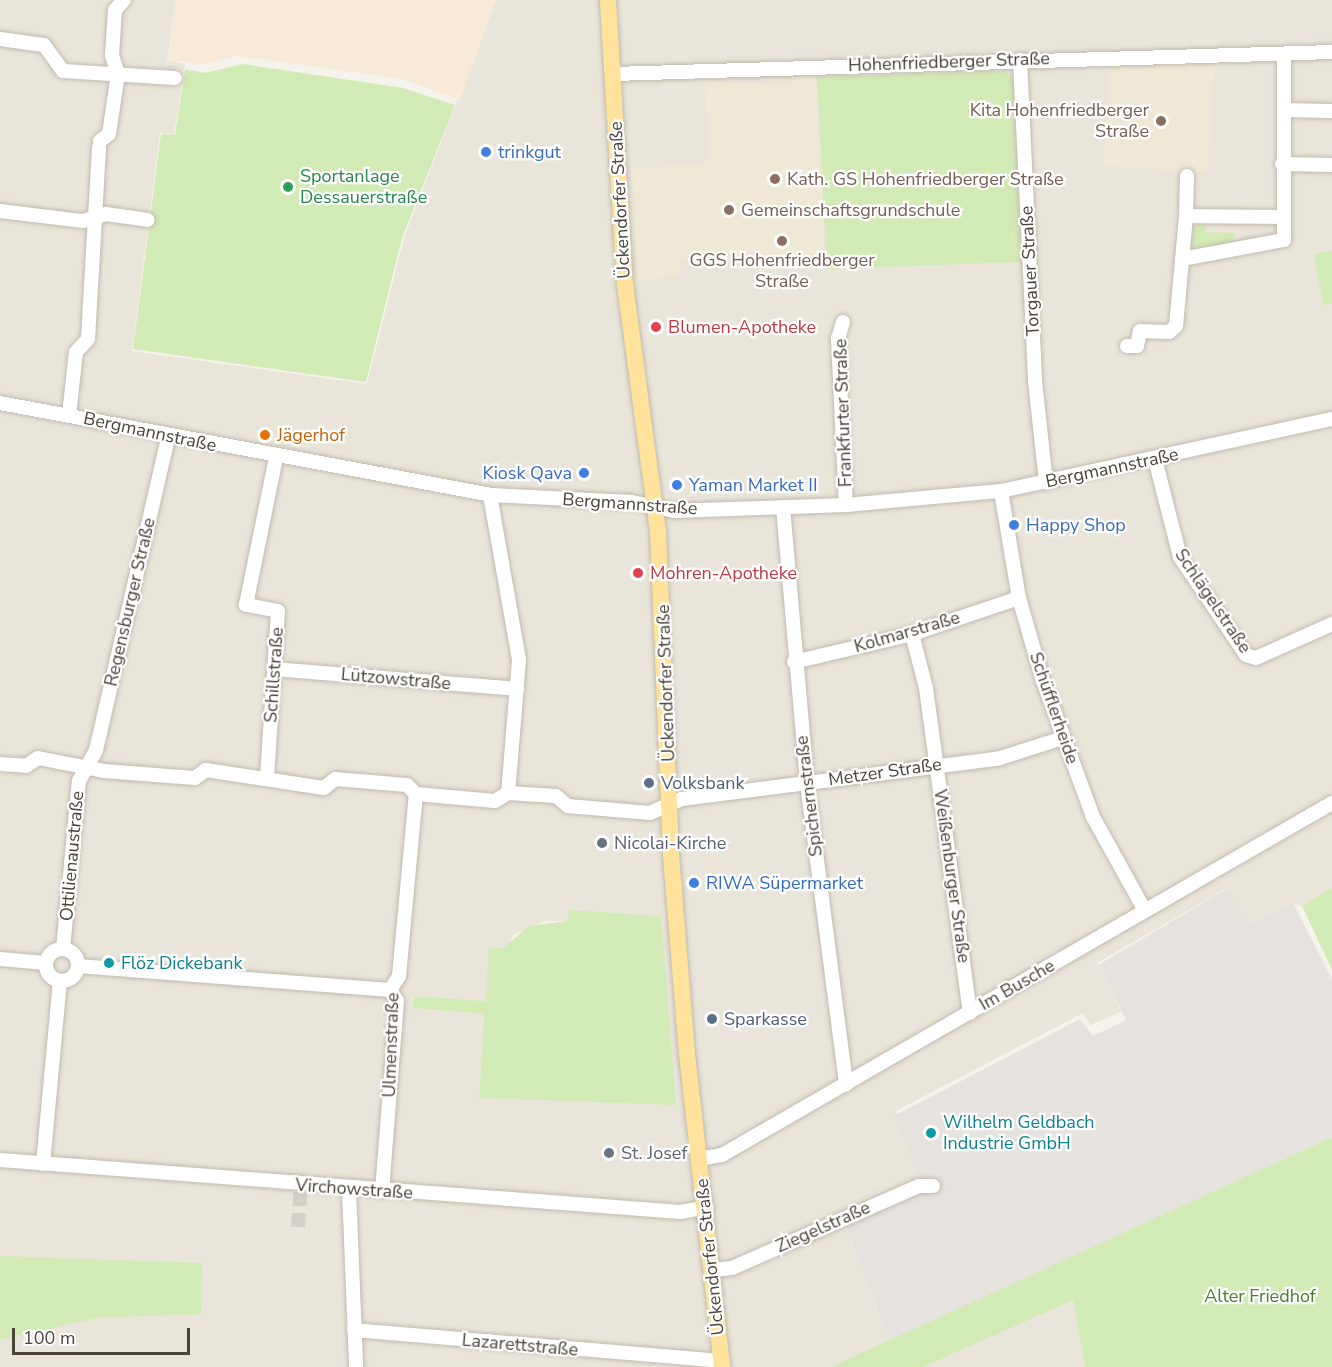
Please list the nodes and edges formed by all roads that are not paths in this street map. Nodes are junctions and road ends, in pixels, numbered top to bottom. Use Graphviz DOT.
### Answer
graph roads {
  1 [pos="124,0"];
  2 [pos="608,0"];
  3 [pos="0,39"];
  4 [pos="1332,52"];
  5 [pos="1284,55"];
  6 [pos="1020,60"];
  7 [pos="118,74"];
  8 [pos="613,74"];
  9 [pos="175,78"];
  10 [pos="1284,110"];
  11 [pos="1332,111"];
  12 [pos="1282,164"];
  13 [pos="1332,165"];
  14 [pos="1187,176"];
  15 [pos="0,211"];
  16 [pos="1186,216"];
  17 [pos="94,218"];
  18 [pos="1281,218"];
  19 [pos="148,220"];
  20 [pos="1182,259"];
  21 [pos="843,322"];
  22 [pos="1127,346"];
  23 [pos="0,403"];
  24 [pos="69,415"];
  25 [pos="1332,419"];
  26 [pos="168,437"];
  27 [pos="276,458"];
  28 [pos="1155,459"];
  29 [pos="1046,482"];
  30 [pos="1001,491"];
  31 [pos="490,495"];
  32 [pos="654,505"];
  33 [pos="846,505"];
  34 [pos="783,507"];
  35 [pos="1019,598"];
  36 [pos="1332,624"];
  37 [pos="912,634"];
  38 [pos="794,662"];
  39 [pos="275,669"];
  40 [pos="517,689"];
  41 [pos="1063,738"];
  42 [pos="0,764"];
  43 [pos="86,765"];
  44 [pos="937,765"];
  45 [pos="267,777"];
  46 [pos="807,783"];
  47 [pos="507,793"];
  48 [pos="416,794"];
  49 [pos="670,803"];
  50 [pos="1332,803"];
  51 [pos="1145,911"];
  52 [pos="63,949"];
  53 [pos="0,959"];
  54 [pos="46,963"];
  55 [pos="78,966"];
  56 [pos="60,981"];
  57 [pos="390,990"];
  58 [pos="970,1013"];
  59 [pos="846,1084"];
  60 [pos="699,1159"];
  61 [pos="0,1160"];
  62 [pos="43,1164"];
  63 [pos="933,1186"];
  64 [pos="349,1189"];
  65 [pos="382,1191"];
  66 [pos="707,1207"];
  67 [pos="713,1270"];
  68 [pos="354,1330"];
  69 [pos="722,1364"];
  70 [pos="356,1367"];
  1 -- 7 [label="street"];
  2 -- 8 [label="main road, Ückendorfer Straße"];
  3 -- 7 [label="street"];
  4 -- 5 [label="street, Hohenfriedberger Straße"];
  5 -- 6 [label="street, Hohenfriedberger Straße"];
  5 -- 10 [label="street"];
  6 -- 8 [label="street, Hohenfriedberger Straße"];
  6 -- 29 [label="street, Torgauer Straße"];
  7 -- 9 [label="street"];
  7 -- 17 [label="street"];
  8 -- 32 [label="main road, Ückendorfer Straße"];
  10 -- 11 [label="street"];
  10 -- 12 [label="street"];
  12 -- 13 [label="street"];
  12 -- 18 [label="street"];
  14 -- 16 [label="street"];
  15 -- 17 [label="street"];
  16 -- 18 [label="street"];
  16 -- 20 [label="street"];
  17 -- 19 [label="street"];
  17 -- 24 [label="street"];
  18 -- 20 [label="street"];
  20 -- 22 [label="street"];
  21 -- 33 [label="street, Frankfurter Straße"];
  23 -- 24 [label="street, Bergmannstraße"];
  24 -- 26 [label="street, Bergmannstraße"];
  25 -- 28 [label="street, Bergmannstraße"];
  26 -- 27 [label="street, Bergmannstraße"];
  26 -- 43 [label="street, Regensburger Straße"];
  27 -- 31 [label="street, Bergmannstraße"];
  27 -- 39 [label="street, Schillstraße"];
  28 -- 29 [label="street, Bergmannstraße"];
  28 -- 36 [label="street, Schlägelstraße"];
  29 -- 30 [label="street, Bergmannstraße"];
  30 -- 33 [label="street, Bergmannstraße"];
  30 -- 35 [label="street, Schüfflerheide"];
  31 -- 32 [label="street, Bergmannstraße"];
  31 -- 40 [label="street"];
  32 -- 34 [label="street, Bergmannstraße"];
  32 -- 49 [label="main road, Ückendorfer Straße"];
  33 -- 34 [label="street, Bergmannstraße"];
  34 -- 38 [label="street, Spichernstraße"];
  35 -- 37 [label="street, Kolmarstraße"];
  35 -- 41 [label="street, Schüfflerheide"];
  37 -- 38 [label="street, Kolmarstraße"];
  37 -- 44 [label="street, Weißenburger Straße"];
  38 -- 46 [label="street, Spichernstraße"];
  39 -- 40 [label="street, Lützowstraße"];
  39 -- 45 [label="street, Schillstraße"];
  40 -- 47 [label="street"];
  41 -- 44 [label="street, Metzer Straße"];
  41 -- 51 [label="street, Schüfflerheide"];
  42 -- 43 [label="street, Metzer Straße"];
  43 -- 45 [label="street, Metzer Straße"];
  43 -- 52 [label="street, Ottilienaustraße"];
  44 -- 46 [label="street, Metzer Straße"];
  44 -- 58 [label="street, Weißenburger Straße"];
  45 -- 48 [label="street, Metzer Straße"];
  46 -- 49 [label="street, Metzer Straße"];
  46 -- 59 [label="street, Spichernstraße"];
  47 -- 48 [label="street, Metzer Straße"];
  47 -- 49 [label="street, Metzer Straße"];
  48 -- 57 [label="street, Ulmenstraße"];
  49 -- 60 [label="main road, Ückendorfer Straße"];
  50 -- 51 [label="street, Im Busche"];
  51 -- 58 [label="street, Im Busche"];
  52 -- 54 [label="street"];
  52 -- 55 [label="street"];
  53 -- 54 [label="street"];
  54 -- 56 [label="street"];
  55 -- 56 [label="street"];
  55 -- 57 [label="street"];
  56 -- 62 [label="street"];
  57 -- 65 [label="street, Ulmenstraße"];
  58 -- 59 [label="street, Im Busche"];
  59 -- 60 [label="street, Im Busche"];
  60 -- 66 [label="main road, Ückendorfer Straße"];
  61 -- 62 [label="street, Virchowstraße"];
  62 -- 64 [label="street, Virchowstraße"];
  63 -- 67 [label="street, Ziegelstraße"];
  64 -- 65 [label="street, Virchowstraße"];
  64 -- 68 [label="street"];
  65 -- 66 [label="street, Virchowstraße"];
  66 -- 67 [label="main road, Ückendorfer Straße"];
  67 -- 69 [label="main road, Ückendorfer Straße"];
  68 -- 69 [label="street, Lazarettstraße"];
  68 -- 70 [label="street"];
}
